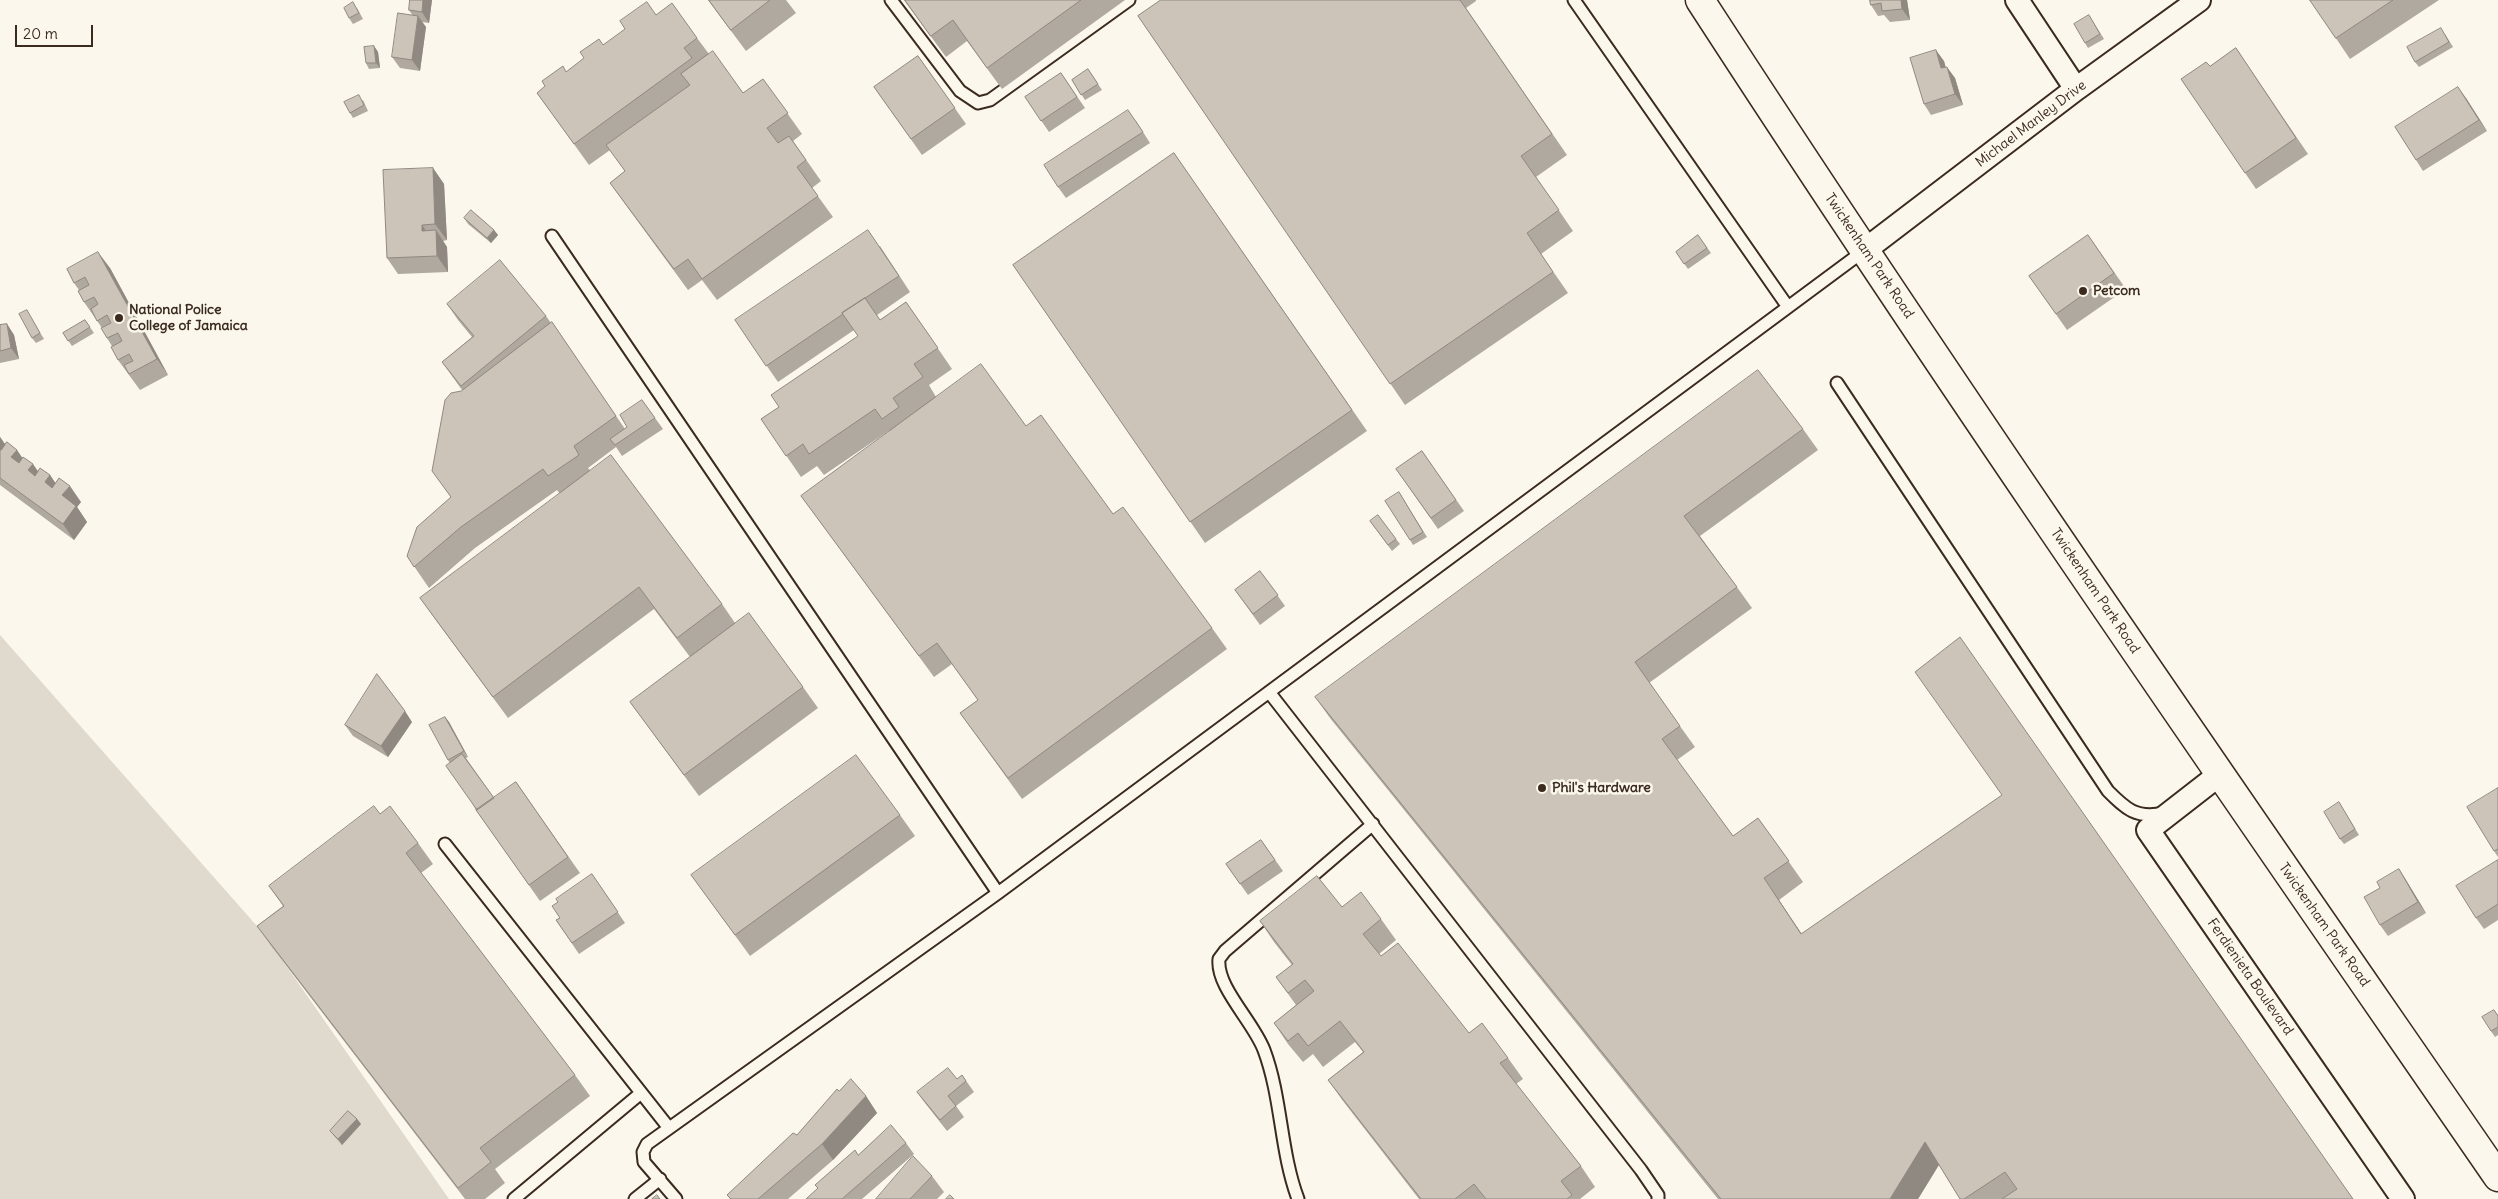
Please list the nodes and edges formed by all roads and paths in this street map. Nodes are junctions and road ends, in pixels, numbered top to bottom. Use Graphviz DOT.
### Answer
graph roads {
  1 [pos="891,0"];
  2 [pos="1129,0"];
  3 [pos="1574,0"];
  4 [pos="1700,0"];
  5 [pos="2017,0"];
  6 [pos="2199,0"];
  7 [pos="2076,89"];
  8 [pos="552,236"];
  9 [pos="1865,250"];
  10 [pos="1788,307"];
  11 [pos="1837,384"];
  12 [pos="1269,692"];
  13 [pos="2220,774"];
  14 [pos="2173,811"];
  15 [pos="1373,824"];
  16 [pos="445,844"];
  17 [pos="998,893"];
  18 [pos="641,1093"];
  19 [pos="669,1128"];
  20 [pos="2498,1177"];
  21 [pos="660,1179"];
  22 [pos="514,1199"];
  23 [pos="635,1199"];
  24 [pos="676,1199"];
  25 [pos="1298,1199"];
  26 [pos="1658,1199"];
  27 [pos="2403,1199"];
  1 -- 2 [label="lane"];
  3 -- 10 [label="lane"];
  4 -- 9 [label="main road, Twickenham Park Road"];
  5 -- 7 [label="street"];
  6 -- 7 [label="street, Michael Manley Drive"];
  7 -- 9 [label="street, Michael Manley Drive"];
  8 -- 17 [label="lane"];
  9 -- 10 [label="lane"];
  9 -- 13 [label="main road, Twickenham Park Road"];
  10 -- 12 [label="lane"];
  11 -- 14 [label="lane"];
  12 -- 15 [label="lane"];
  12 -- 17 [label="lane"];
  13 -- 14 [label="street, Ferdienieta Boulevard"];
  13 -- 20 [label="main road, Twickenham Park Road"];
  14 -- 27 [label="street, Ferdienieta Boulevard"];
  15 -- 25 [label="lane"];
  15 -- 26 [label="lane"];
  16 -- 18 [label="lane"];
  17 -- 19 [label="lane"];
  18 -- 19 [label="lane"];
  18 -- 22 [label="lane"];
  19 -- 21 [label="lane"];
  21 -- 23 [label="lane"];
  21 -- 24 [label="lane"];
}
